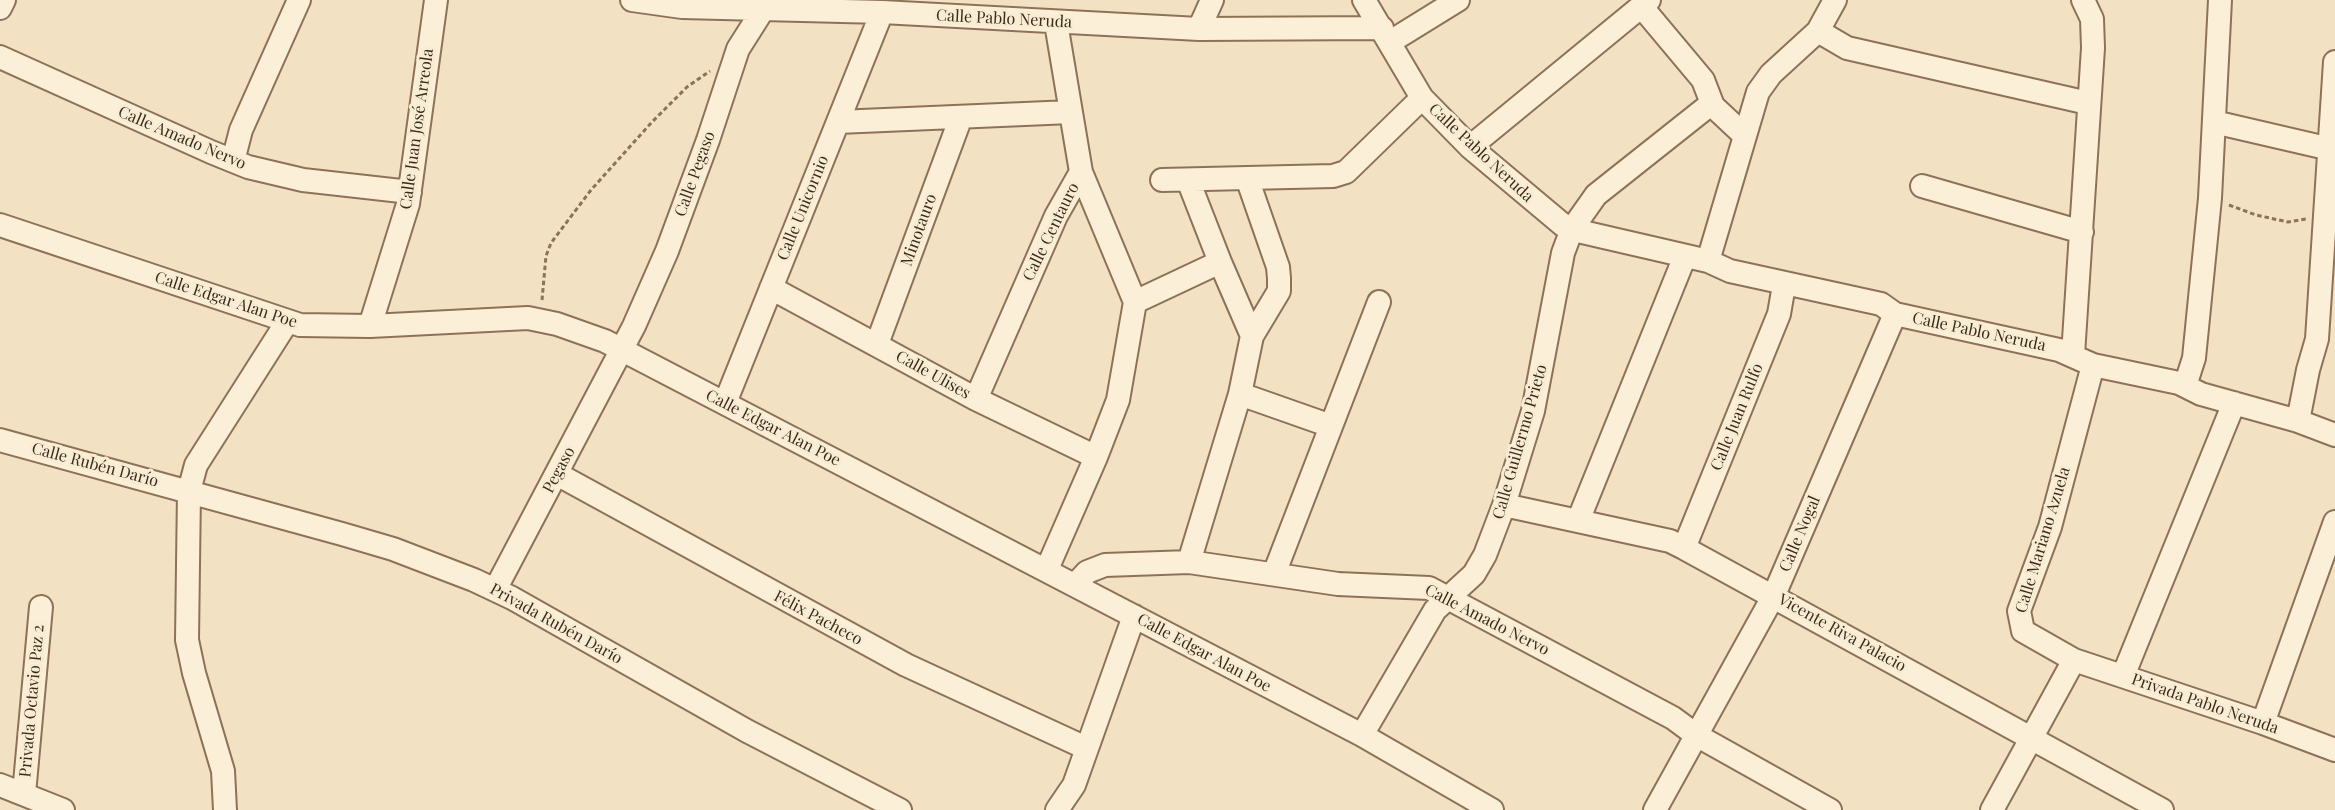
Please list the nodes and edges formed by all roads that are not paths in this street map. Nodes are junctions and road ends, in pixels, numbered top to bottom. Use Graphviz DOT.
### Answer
graph roads {
  1 [pos="4,0"];
  2 [pos="299,0"];
  3 [pos="436,0"];
  4 [pos="632,0"];
  5 [pos="1028,0"];
  6 [pos="1212,0"];
  7 [pos="1364,0"];
  8 [pos="1458,0"];
  9 [pos="1835,0"];
  10 [pos="2083,0"];
  11 [pos="2220,0"];
  12 [pos="1645,3"];
  13 [pos="765,5"];
  14 [pos="0,8"];
  15 [pos="882,12"];
  16 [pos="1013,19"];
  17 [pos="1056,22"];
  18 [pos="1199,29"];
  19 [pos="1818,31"];
  20 [pos="1386,35"];
  21 [pos="0,57"];
  22 [pos="2335,62"];
  23 [pos="1422,98"];
  24 [pos="1712,103"];
  25 [pos="2088,103"];
  26 [pos="1071,112"];
  27 [pos="961,117"];
  28 [pos="838,122"];
  29 [pos="2214,122"];
  30 [pos="1744,135"];
  31 [pos="1470,147"];
  32 [pos="2333,150"];
  33 [pos="232,161"];
  34 [pos="1081,172"];
  35 [pos="1247,178"];
  36 [pos="1162,180"];
  37 [pos="1188,180"];
  38 [pos="1922,186"];
  39 [pos="410,192"];
  40 [pos="0,225"];
  41 [pos="1572,229"];
  42 [pos="2082,232"];
  43 [pos="1685,256"];
  44 [pos="1708,261"];
  45 [pos="1220,262"];
  46 [pos="1784,285"];
  47 [pos="771,288"];
  48 [pos="1135,302"];
  49 [pos="1379,302"];
  50 [pos="1895,314"];
  51 [pos="287,322"];
  52 [pos="369,326"];
  53 [pos="1252,336"];
  54 [pos="877,344"];
  55 [pos="623,349"];
  56 [pos="2083,360"];
  57 [pos="2185,386"];
  58 [pos="1239,394"];
  59 [pos="976,399"];
  60 [pos="725,403"];
  61 [pos="2234,403"];
  62 [pos="2298,421"];
  63 [pos="1331,426"];
  64 [pos="2335,435"];
  65 [pos="0,440"];
  66 [pos="1096,457"];
  67 [pos="557,474"];
  68 [pos="189,491"];
  69 [pos="1504,505"];
  70 [pos="1578,521"];
  71 [pos="2335,522"];
  72 [pos="1684,548"];
  73 [pos="1189,562"];
  74 [pos="1047,569"];
  75 [pos="1274,574"];
  76 [pos="1076,584"];
  77 [pos="495,590"];
  78 [pos="1774,595"];
  79 [pos="1446,597"];
  80 [pos="41,608"];
  81 [pos="1134,616"];
  82 [pos="2074,660"];
  83 [pos="2123,676"];
  84 [pos="2263,723"];
  85 [pos="1362,735"];
  86 [pos="1696,735"];
  87 [pos="2033,737"];
  88 [pos="1086,748"];
  89 [pos="2335,750"];
  90 [pos="0,785"];
  91 [pos="24,794"];
  92 [pos="63,810"];
  93 [pos="225,810"];
  94 [pos="900,810"];
  95 [pos="1057,810"];
  96 [pos="1492,810"];
  97 [pos="1655,810"];
  98 [pos="1830,810"];
  99 [pos="1992,810"];
  100 [pos="2162,810"];
  1 -- 14 [label="street"];
  2 -- 33 [label="street"];
  3 -- 39 [label="street, Calle Juan José Arreola"];
  4 -- 13 [label="street, Calle Pablo Neruda"];
  5 -- 16 [label="street"];
  6 -- 18 [label="street"];
  7 -- 20 [label="street"];
  8 -- 20 [label="street"];
  9 -- 19 [label="street"];
  10 -- 25 [label="street, Calle Mariano Azuela"];
  11 -- 29 [label="street"];
  12 -- 24 [label="street"];
  12 -- 31 [label="street"];
  13 -- 15 [label="street, Calle Pablo Neruda"];
  13 -- 55 [label="street, Calle Pegaso"];
  15 -- 16 [label="street, Calle Pablo Neruda"];
  15 -- 28 [label="street, Calle Unicornio"];
  16 -- 17 [label="street, Calle Pablo Neruda"];
  17 -- 18 [label="street, Calle Pablo Neruda"];
  17 -- 26 [label="street, Calle Centauro"];
  18 -- 20 [label="street, Calle Pablo Neruda"];
  19 -- 25 [label="street"];
  19 -- 30 [label="street"];
  20 -- 23 [label="street, Calle Pablo Neruda"];
  21 -- 33 [label="street, Calle Amado Nervo"];
  22 -- 32 [label="street"];
  23 -- 31 [label="street, Calle Pablo Neruda"];
  23 -- 35 [label="street"];
  24 -- 30 [label="street"];
  24 -- 41 [label="street, Calle Guillermo Prieto"];
  25 -- 42 [label="street, Calle Mariano Azuela"];
  26 -- 27 [label="street"];
  26 -- 34 [label="street, Calle Centauro"];
  27 -- 28 [label="street"];
  27 -- 54 [label="street, Minotauro"];
  28 -- 47 [label="street, Calle Unicornio"];
  29 -- 32 [label="street"];
  29 -- 57 [label="street"];
  30 -- 44 [label="street"];
  31 -- 41 [label="street, Calle Pablo Neruda"];
  32 -- 62 [label="street"];
  33 -- 39 [label="street, Calle Amado Nervo"];
  34 -- 48 [label="street"];
  34 -- 59 [label="street, Calle Centauro"];
  35 -- 37 [label="street"];
  35 -- 53 [label="street"];
  36 -- 37 [label="street"];
  37 -- 45 [label="street"];
  38 -- 42 [label="street"];
  39 -- 52 [label="street, Calle Juan José Arreola"];
  40 -- 51 [label="street, Calle Edgar Alan Poe"];
  41 -- 43 [label="street, Calle Pablo Neruda"];
  41 -- 69 [label="street, Calle Guillermo Prieto"];
  42 -- 56 [label="street, Calle Mariano Azuela"];
  43 -- 44 [label="street, Calle Pablo Neruda"];
  43 -- 70 [label="street"];
  44 -- 46 [label="street, Calle Pablo Neruda"];
  45 -- 48 [label="street"];
  45 -- 53 [label="street"];
  46 -- 50 [label="street, Calle Pablo Neruda"];
  46 -- 72 [label="street, Calle Juan Rulfo"];
  47 -- 54 [label="street, Calle Ulises"];
  47 -- 60 [label="street, Calle Unicornio"];
  48 -- 66 [label="street"];
  49 -- 63 [label="street"];
  50 -- 56 [label="street, Calle Pablo Neruda"];
  50 -- 78 [label="street, Calle Nogal"];
  51 -- 52 [label="street, Calle Edgar Alan Poe"];
  51 -- 68 [label="street"];
  52 -- 55 [label="street, Calle Edgar Alan Poe"];
  53 -- 58 [label="street"];
  54 -- 59 [label="street, Calle Ulises"];
  55 -- 60 [label="street, Calle Edgar Alan Poe"];
  55 -- 67 [label="street, Pegaso"];
  56 -- 57 [label="street, Calle Pablo Neruda"];
  56 -- 82 [label="street, Calle Mariano Azuela"];
  57 -- 61 [label="street, Calle Pablo Neruda"];
  58 -- 63 [label="street"];
  58 -- 73 [label="street"];
  59 -- 66 [label="street, Calle Ulises"];
  60 -- 74 [label="street, Calle Edgar Alan Poe"];
  61 -- 62 [label="street, Calle Pablo Neruda"];
  61 -- 83 [label="street"];
  62 -- 64 [label="street, Calle Pablo Neruda"];
  63 -- 75 [label="street"];
  65 -- 68 [label="street, Calle Rubén Darío"];
  66 -- 74 [label="street"];
  67 -- 77 [label="street, Pegaso"];
  67 -- 88 [label="street, Félix Pacheco"];
  68 -- 77 [label="street, Privada Rubén Darío"];
  68 -- 93 [label="street"];
  69 -- 70 [label="street, Vicente Riva Palacio"];
  69 -- 79 [label="street, Calle Guillermo Prieto"];
  70 -- 72 [label="street, Vicente Riva Palacio"];
  71 -- 84 [label="street"];
  72 -- 78 [label="street, Vicente Riva Palacio"];
  73 -- 75 [label="street, Calle Amado Nervo"];
  73 -- 76 [label="street, Calle Amado Nervo"];
  74 -- 76 [label="street, Calle Edgar Alan Poe"];
  75 -- 79 [label="street, Calle Amado Nervo"];
  76 -- 81 [label="street, Calle Edgar Alan Poe"];
  77 -- 94 [label="street, Privada Rubén Darío"];
  78 -- 86 [label="street, Calle Nogal"];
  78 -- 87 [label="street, Vicente Riva Palacio"];
  79 -- 85 [label="street, Calle Guillermo Prieto"];
  79 -- 86 [label="street, Calle Amado Nervo"];
  80 -- 91 [label="street, Privada Octavio Paz 2"];
  81 -- 85 [label="street, Calle Edgar Alan Poe"];
  81 -- 88 [label="street"];
  82 -- 83 [label="street, Privada Pablo Neruda"];
  82 -- 87 [label="street"];
  83 -- 84 [label="street, Privada Pablo Neruda"];
  84 -- 89 [label="street, Privada Pablo Neruda"];
  85 -- 96 [label="street, Calle Edgar Alan Poe"];
  86 -- 97 [label="street, Calle Nogal"];
  86 -- 98 [label="street, Calle Amado Nervo"];
  87 -- 99 [label="street"];
  87 -- 100 [label="street, Vicente Riva Palacio"];
  88 -- 95 [label="street"];
  90 -- 91 [label="street"];
  91 -- 92 [label="street"];
}
